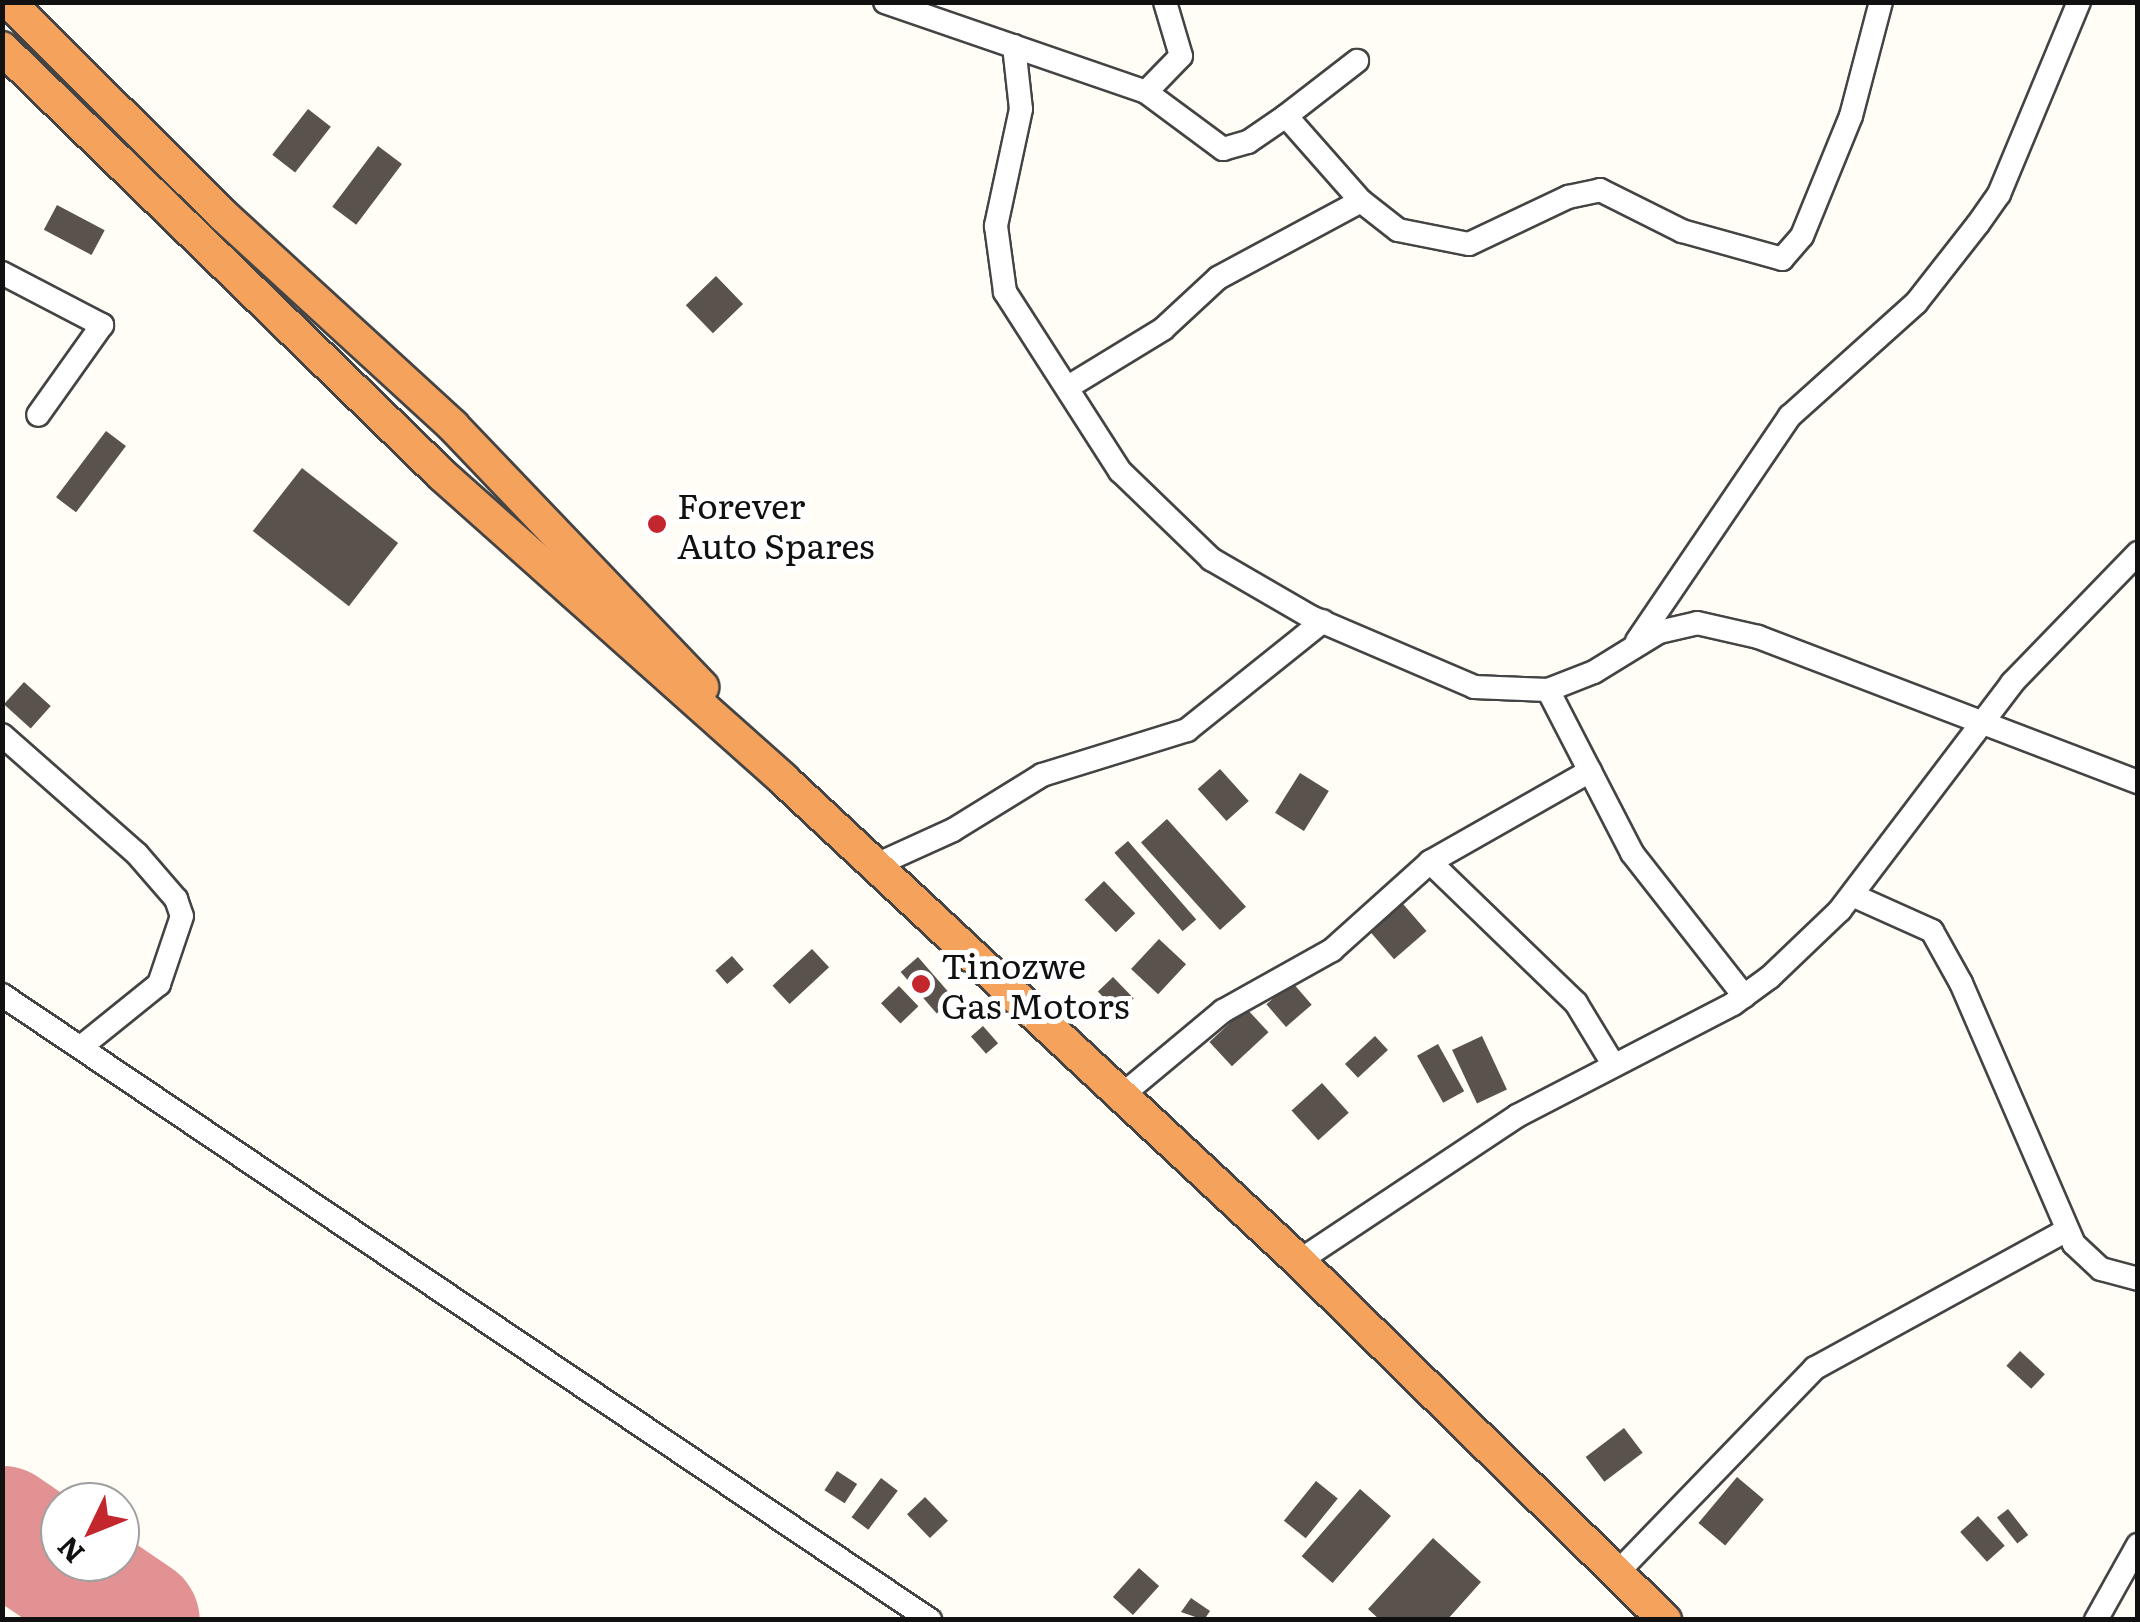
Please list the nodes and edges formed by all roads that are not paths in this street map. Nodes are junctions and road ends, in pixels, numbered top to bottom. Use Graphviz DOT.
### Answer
graph roads {
  1 [pos="9,2"];
  2 [pos="885,2"];
  3 [pos="1165,2"];
  4 [pos="1881,2"];
  5 [pos="2079,2"];
  6 [pos="1014,46"];
  7 [pos="2,48"];
  8 [pos="1356,60"];
  9 [pos="1146,92"];
  10 [pos="1286,116"];
  11 [pos="1361,201"];
  12 [pos="2,272"];
  13 [pos="1068,388"];
  14 [pos="38,415"];
  15 [pos="2138,553"];
  16 [pos="1322,622"];
  17 [pos="1632,648"];
  18 [pos="1548,690"];
  19 [pos="1978,723"];
  20 [pos="2,735"];
  21 [pos="1590,771"];
  22 [pos="784,780"];
  23 [pos="2138,782"];
  24 [pos="1430,862"];
  25 [pos="876,865"];
  26 [pos="1852,895"];
  27 [pos="2,995"];
  28 [pos="1744,996"];
  29 [pos="81,1047"];
  30 [pos="1613,1064"];
  31 [pos="1122,1096"];
  32 [pos="2067,1230"];
  33 [pos="1299,1262"];
  34 [pos="2138,1279"];
  35 [pos="2138,1545"];
  36 [pos="1616,1573"];
  37 [pos="930,1620"];
  38 [pos="1664,1620"];
  39 [pos="2096,1620"];
  1 -- 22 [label="highway"];
  2 -- 6 [label="street"];
  3 -- 9 [label="street"];
  4 -- 11 [label="street"];
  5 -- 17 [label="street"];
  6 -- 9 [label="street"];
  6 -- 13 [label="street"];
  7 -- 22 [label="highway"];
  8 -- 10 [label="street"];
  9 -- 10 [label="street"];
  10 -- 11 [label="street"];
  11 -- 13 [label="street"];
  12 -- 14 [label="street"];
  13 -- 16 [label="street"];
  15 -- 19 [label="street"];
  16 -- 18 [label="street"];
  16 -- 25 [label="street"];
  17 -- 18 [label="street"];
  17 -- 19 [label="street"];
  18 -- 21 [label="street"];
  19 -- 23 [label="street"];
  19 -- 26 [label="street"];
  20 -- 29 [label="street"];
  21 -- 24 [label="street"];
  21 -- 28 [label="street"];
  22 -- 25 [label="highway"];
  24 -- 30 [label="street"];
  24 -- 31 [label="street"];
  25 -- 31 [label="highway"];
  26 -- 28 [label="street"];
  26 -- 32 [label="street"];
  27 -- 29 [label="street"];
  28 -- 30 [label="street"];
  29 -- 37 [label="street"];
  30 -- 33 [label="street"];
  31 -- 33 [label="highway"];
  32 -- 34 [label="street"];
  32 -- 36 [label="street"];
  33 -- 36 [label="highway"];
  35 -- 39 [label="street"];
  36 -- 38 [label="highway"];
}
